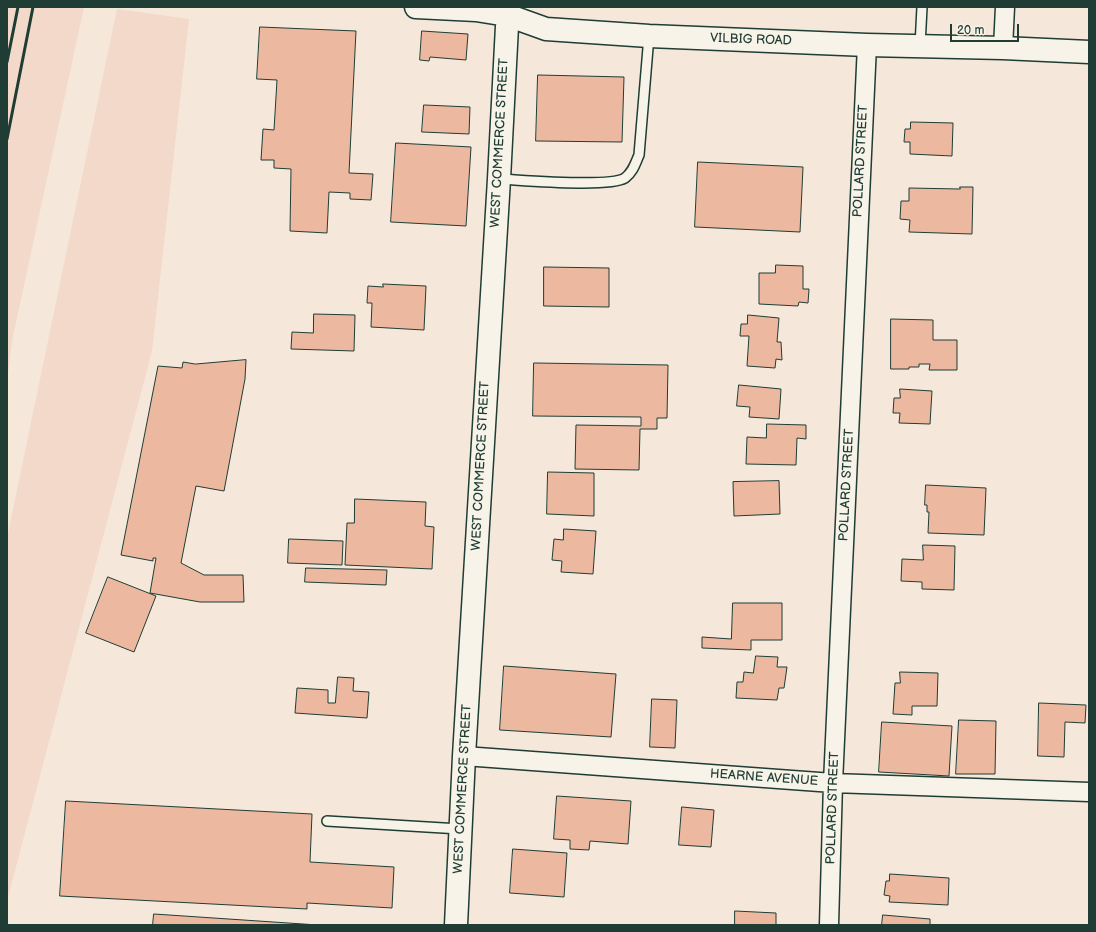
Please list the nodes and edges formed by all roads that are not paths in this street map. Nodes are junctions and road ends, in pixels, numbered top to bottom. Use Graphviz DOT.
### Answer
graph roads {
  1 [pos="416,7"];
  2 [pos="922,7"];
  3 [pos="1004,7"];
  4 [pos="507,11"];
  5 [pos="649,36"];
  6 [pos="866,44"];
  7 [pos="920,46"];
  8 [pos="1004,48"];
  9 [pos="1089,52"];
  10 [pos="499,179"];
  11 [pos="464,756"];
  12 [pos="833,783"];
  13 [pos="1089,792"];
  14 [pos="327,821"];
  15 [pos="460,829"];
  16 [pos="456,925"];
  17 [pos="830,925"];
  1 -- 4 [label="street, VILBIG ROAD"];
  2 -- 7 [label="lane"];
  3 -- 8 [label="street"];
  4 -- 5 [label="street, VILBIG ROAD"];
  4 -- 10 [label="street, WEST COMMERCE STREET"];
  5 -- 6 [label="street, VILBIG ROAD"];
  5 -- 10 [label="lane"];
  6 -- 7 [label="street, VILBIG ROAD"];
  6 -- 12 [label="street, POLLARD STREET"];
  7 -- 8 [label="street, VILBIG ROAD"];
  8 -- 9 [label="street, VILBIG ROAD"];
  10 -- 11 [label="street, WEST COMMERCE STREET"];
  11 -- 12 [label="street, HEARNE AVENUE"];
  11 -- 15 [label="street, WEST COMMERCE STREET"];
  12 -- 13 [label="street, HEARNE AVENUE"];
  12 -- 17 [label="street, POLLARD STREET"];
  14 -- 15 [label="lane"];
  15 -- 16 [label="street, WEST COMMERCE STREET"];
}
